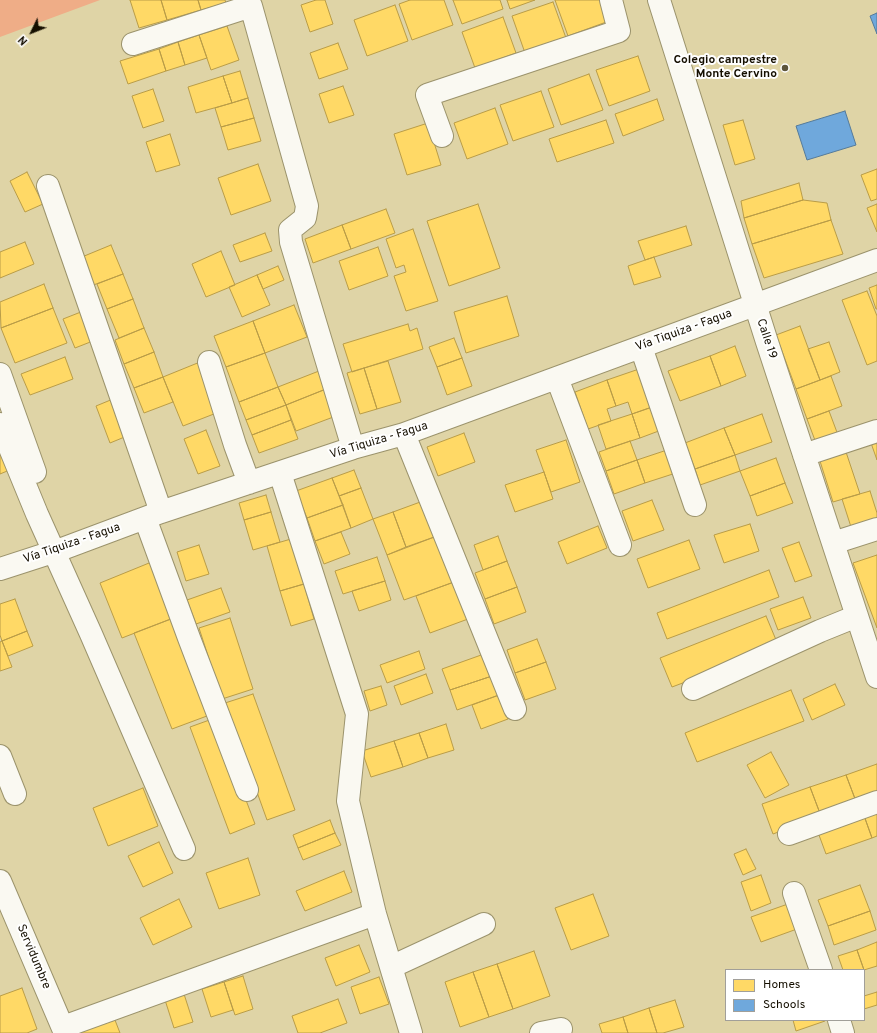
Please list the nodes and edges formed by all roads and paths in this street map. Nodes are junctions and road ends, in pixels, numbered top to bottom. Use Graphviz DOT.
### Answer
graph roads {
  1 [pos="611,0"];
  2 [pos="659,0"];
  3 [pos="133,44"];
  4 [pos="442,136"];
  5 [pos="48,186"];
  6 [pos="877,260"];
  7 [pos="755,305"];
  8 [pos="641,347"];
  9 [pos="209,362"];
  10 [pos="0,374"];
  11 [pos="557,378"];
  12 [pos="0,424"];
  13 [pos="877,431"];
  14 [pos="404,434"];
  15 [pos="353,448"];
  16 [pos="804,455"];
  17 [pos="280,473"];
  18 [pos="250,483"];
  19 [pos="695,505"];
  20 [pos="153,515"];
  21 [pos="877,529"];
  22 [pos="833,543"];
  23 [pos="620,545"];
  24 [pos="57,550"];
  25 [pos="0,569"];
  26 [pos="857,616"];
  27 [pos="877,677"];
  28 [pos="693,689"];
  29 [pos="515,709"];
  30 [pos="0,756"];
  31 [pos="247,790"];
  32 [pos="15,794"];
  33 [pos="877,802"];
  34 [pos="789,834"];
  35 [pos="184,849"];
  36 [pos="0,881"];
  37 [pos="794,893"];
  38 [pos="375,914"];
  39 [pos="484,924"];
  40 [pos="391,967"];
  41 [pos="821,969"];
  42 [pos="839,1021"];
  43 [pos="64,1030"];
  44 [pos="411,1033"];
  45 [pos="843,1033"];
  1 -- 4 [label="street"];
  2 -- 7 [label="street, Calle 19"];
  3 -- 15 [label="street"];
  5 -- 20 [label="street"];
  6 -- 7 [label="street, Vía Tiquiza - Fagua"];
  7 -- 8 [label="street, Vía Tiquiza - Fagua"];
  7 -- 16 [label="street, Calle 19"];
  8 -- 11 [label="street, Vía Tiquiza - Fagua"];
  8 -- 19 [label="street"];
  9 -- 18 [label="street"];
  10 -- 24 [label="street"];
  11 -- 14 [label="street, Vía Tiquiza - Fagua"];
  11 -- 23 [label="street"];
  12 -- 24 [label="street"];
  13 -- 16 [label="street"];
  14 -- 15 [label="street, Vía Tiquiza - Fagua"];
  14 -- 29 [label="street"];
  15 -- 17 [label="street, Vía Tiquiza - Fagua"];
  16 -- 22 [label="street, Calle 19"];
  17 -- 18 [label="street, Vía Tiquiza - Fagua"];
  17 -- 38 [label="street"];
  18 -- 20 [label="street, Vía Tiquiza - Fagua"];
  20 -- 24 [label="street, Vía Tiquiza - Fagua"];
  20 -- 31 [label="street"];
  21 -- 22 [label="street"];
  22 -- 26 [label="street, Calle 19"];
  24 -- 25 [label="street, Vía Tiquiza - Fagua"];
  24 -- 35 [label="street"];
  26 -- 27 [label="street, Calle 19"];
  26 -- 28 [label="street"];
  30 -- 32 [label="street"];
  33 -- 34 [label="street"];
  36 -- 43 [label="street, Servidumbre"];
  37 -- 41 [label="street"];
  38 -- 40 [label="street"];
  38 -- 43 [label="street"];
  39 -- 40 [label="street"];
  40 -- 44 [label="street"];
  42 -- 45 [label="street"];
}
